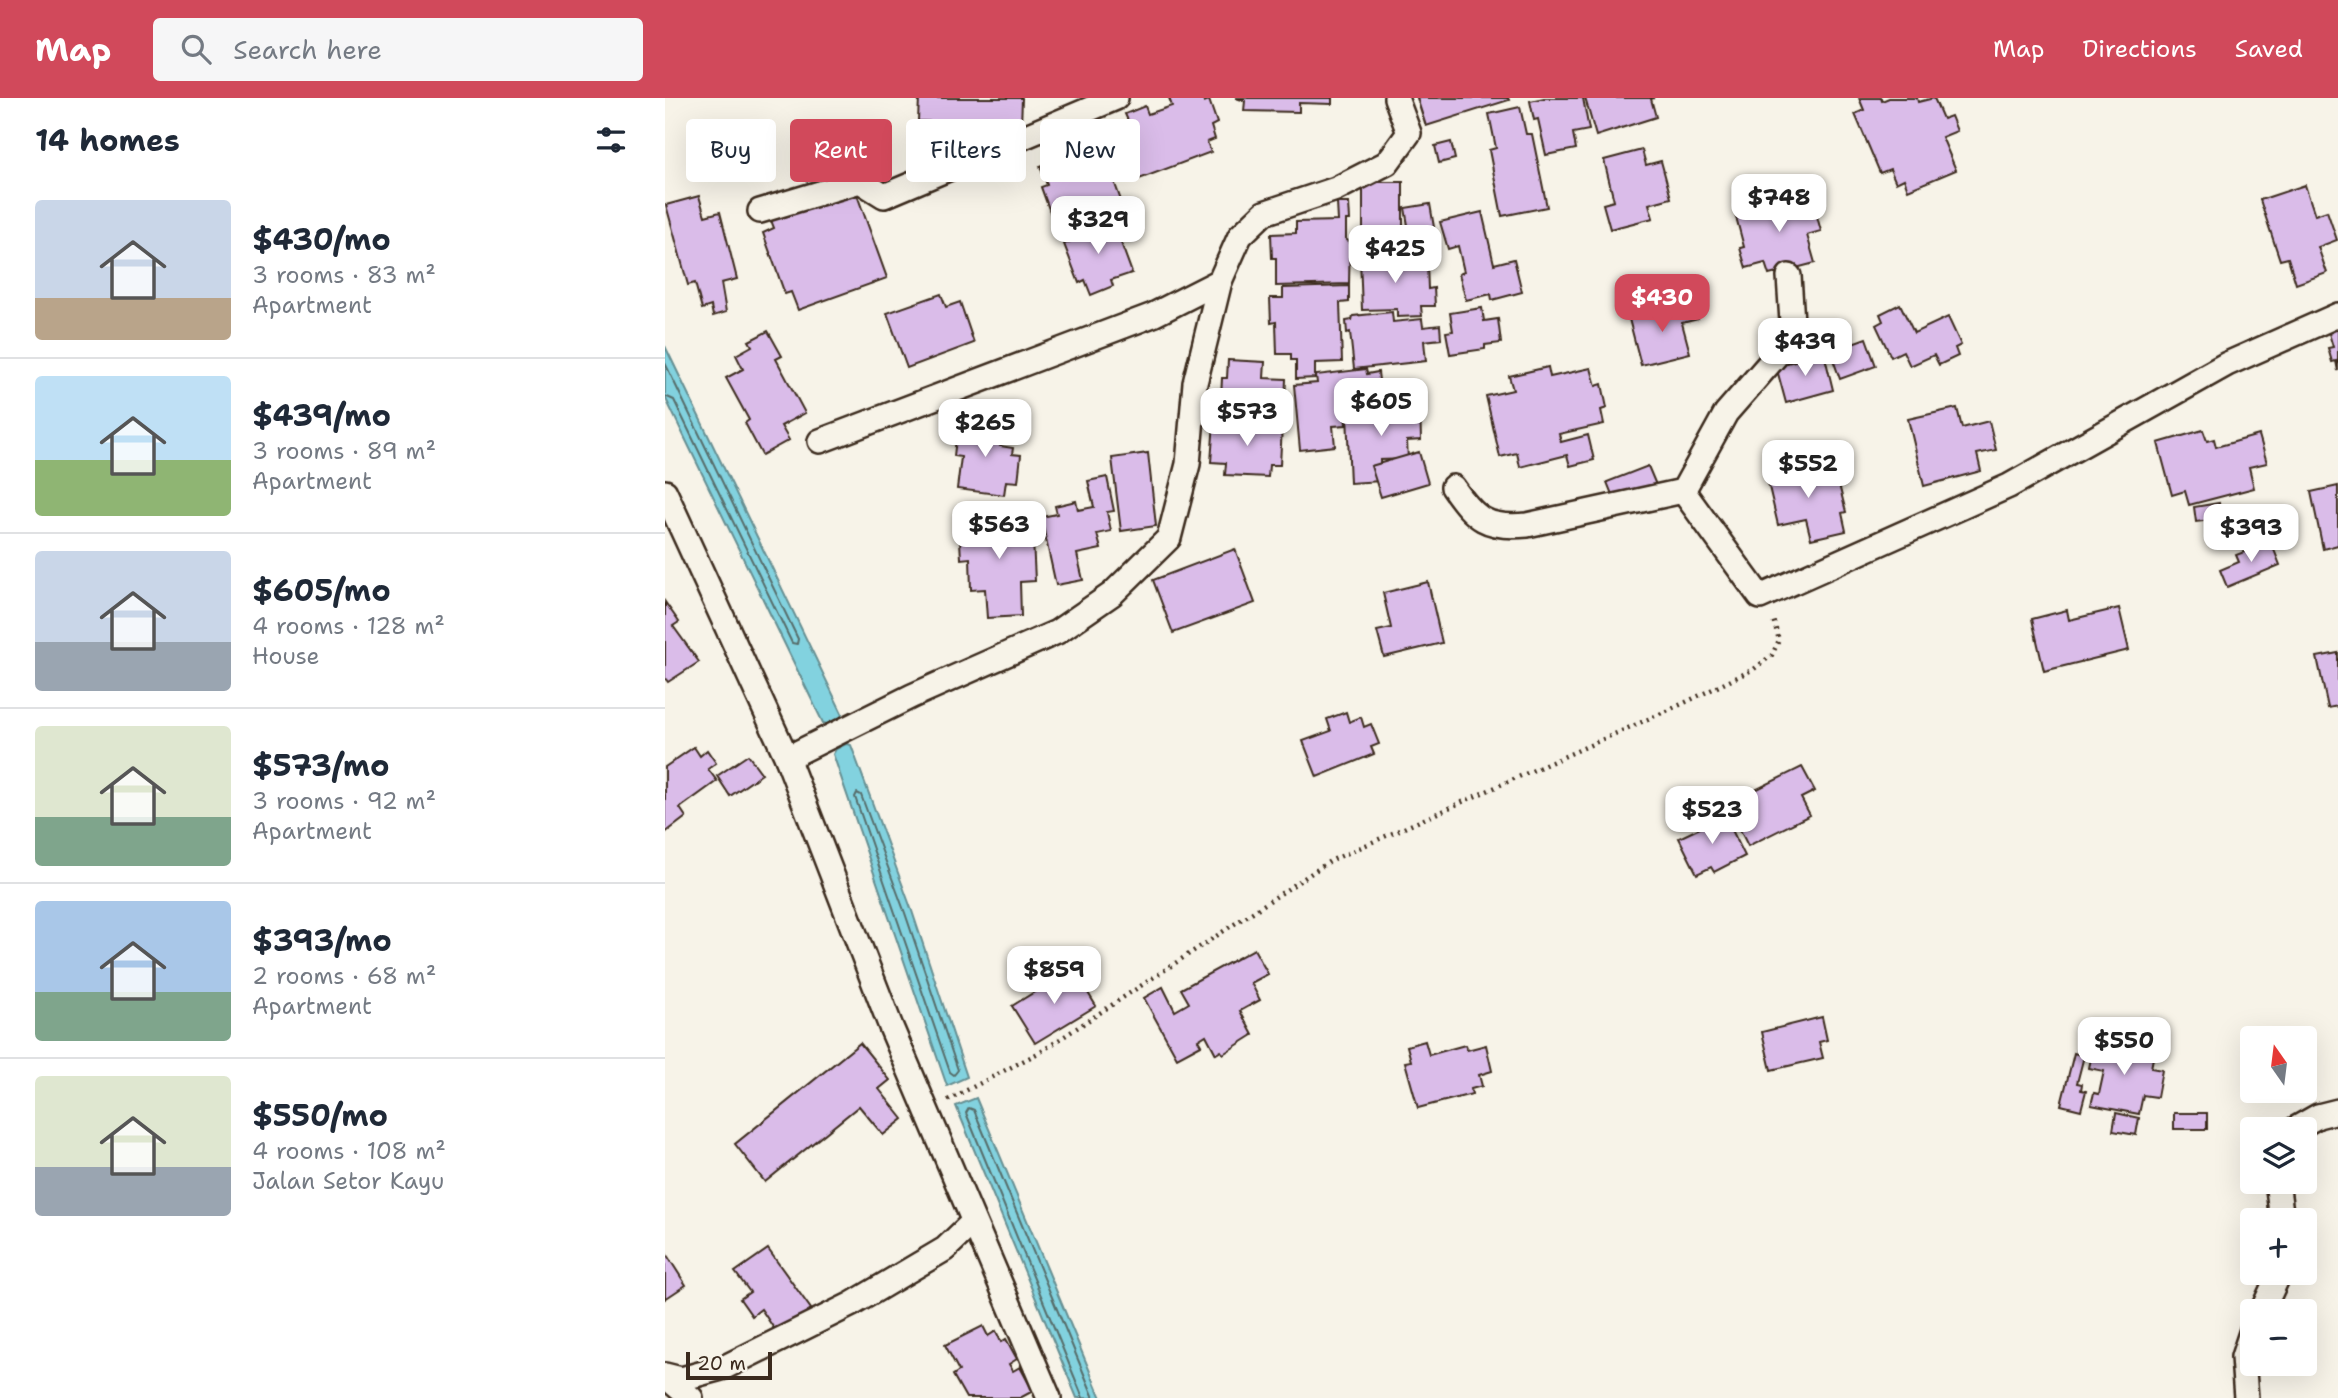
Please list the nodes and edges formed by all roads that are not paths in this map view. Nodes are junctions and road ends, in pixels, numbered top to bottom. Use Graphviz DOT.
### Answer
graph roads {
  1 [pos="1116,98"];
  2 [pos="1396,98"];
  3 [pos="760,211"];
  4 [pos="1789,276"];
  5 [pos="1220,281"];
  6 [pos="2338,314"];
  7 [pos="820,441"];
  8 [pos="1453,487"];
  9 [pos="1683,491"];
  10 [pos="665,492"];
  11 [pos="787,758"];
  12 [pos="2338,1111"];
  13 [pos="2316,1117"];
  14 [pos="973,1222"];
  15 [pos="665,1376"];
  16 [pos="2244,1376"];
  17 [pos="691,1398"];
  18 [pos="1049,1398"];
  19 [pos="2246,1398"];
  1 -- 3 [label="street"];
  2 -- 5 [label="street"];
  4 -- 9 [label="street"];
  5 -- 7 [label="street"];
  5 -- 11 [label="street"];
  6 -- 9 [label="street"];
  8 -- 9 [label="street"];
  10 -- 11 [label="street"];
  11 -- 14 [label="street"];
  12 -- 13 [label="street"];
  14 -- 15 [label="street"];
  14 -- 18 [label="street"];
  15 -- 17 [label="street"];
  16 -- 19 [label="street"];
}
